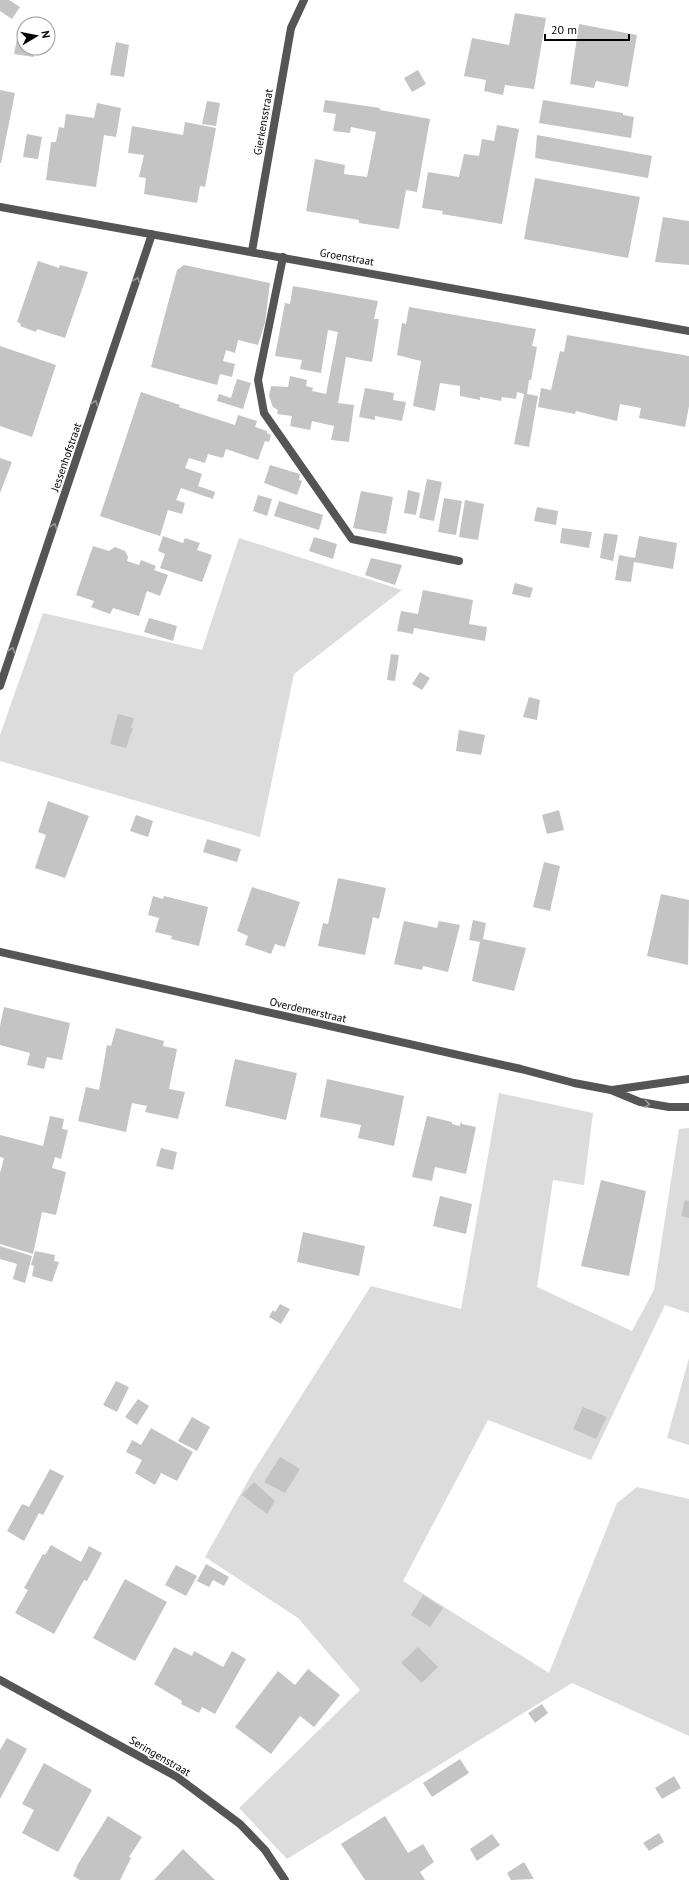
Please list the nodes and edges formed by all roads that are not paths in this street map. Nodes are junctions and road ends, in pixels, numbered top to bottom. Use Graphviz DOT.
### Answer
graph roads {
  1 [pos="304,0"];
  2 [pos="0,207"];
  3 [pos="152,234"];
  4 [pos="252,251"];
  5 [pos="283,257"];
  6 [pos="689,331"];
  7 [pos="459,561"];
  8 [pos="0,686"];
  9 [pos="0,952"];
  10 [pos="689,1079"];
  11 [pos="611,1090"];
  12 [pos="689,1107"];
  13 [pos="0,1680"];
  14 [pos="285,1880"];
  1 -- 4 [label="street, Gierkensstraat"];
  2 -- 3 [label="street, Groenstraat"];
  3 -- 4 [label="street, Groenstraat"];
  8 -- 3 [label="street, Jessenhofstraat, one-way"];
  4 -- 5 [label="street, Groenstraat"];
  5 -- 6 [label="street, Groenstraat"];
  5 -- 7 [label="street"];
  9 -- 11 [label="street, Overdemerstraat"];
  10 -- 11 [label="street, Overdemerstraat"];
  11 -- 12 [label="street, Overdemerstraat, one-way"];
  13 -- 14 [label="street, Seringenstraat"];
}
